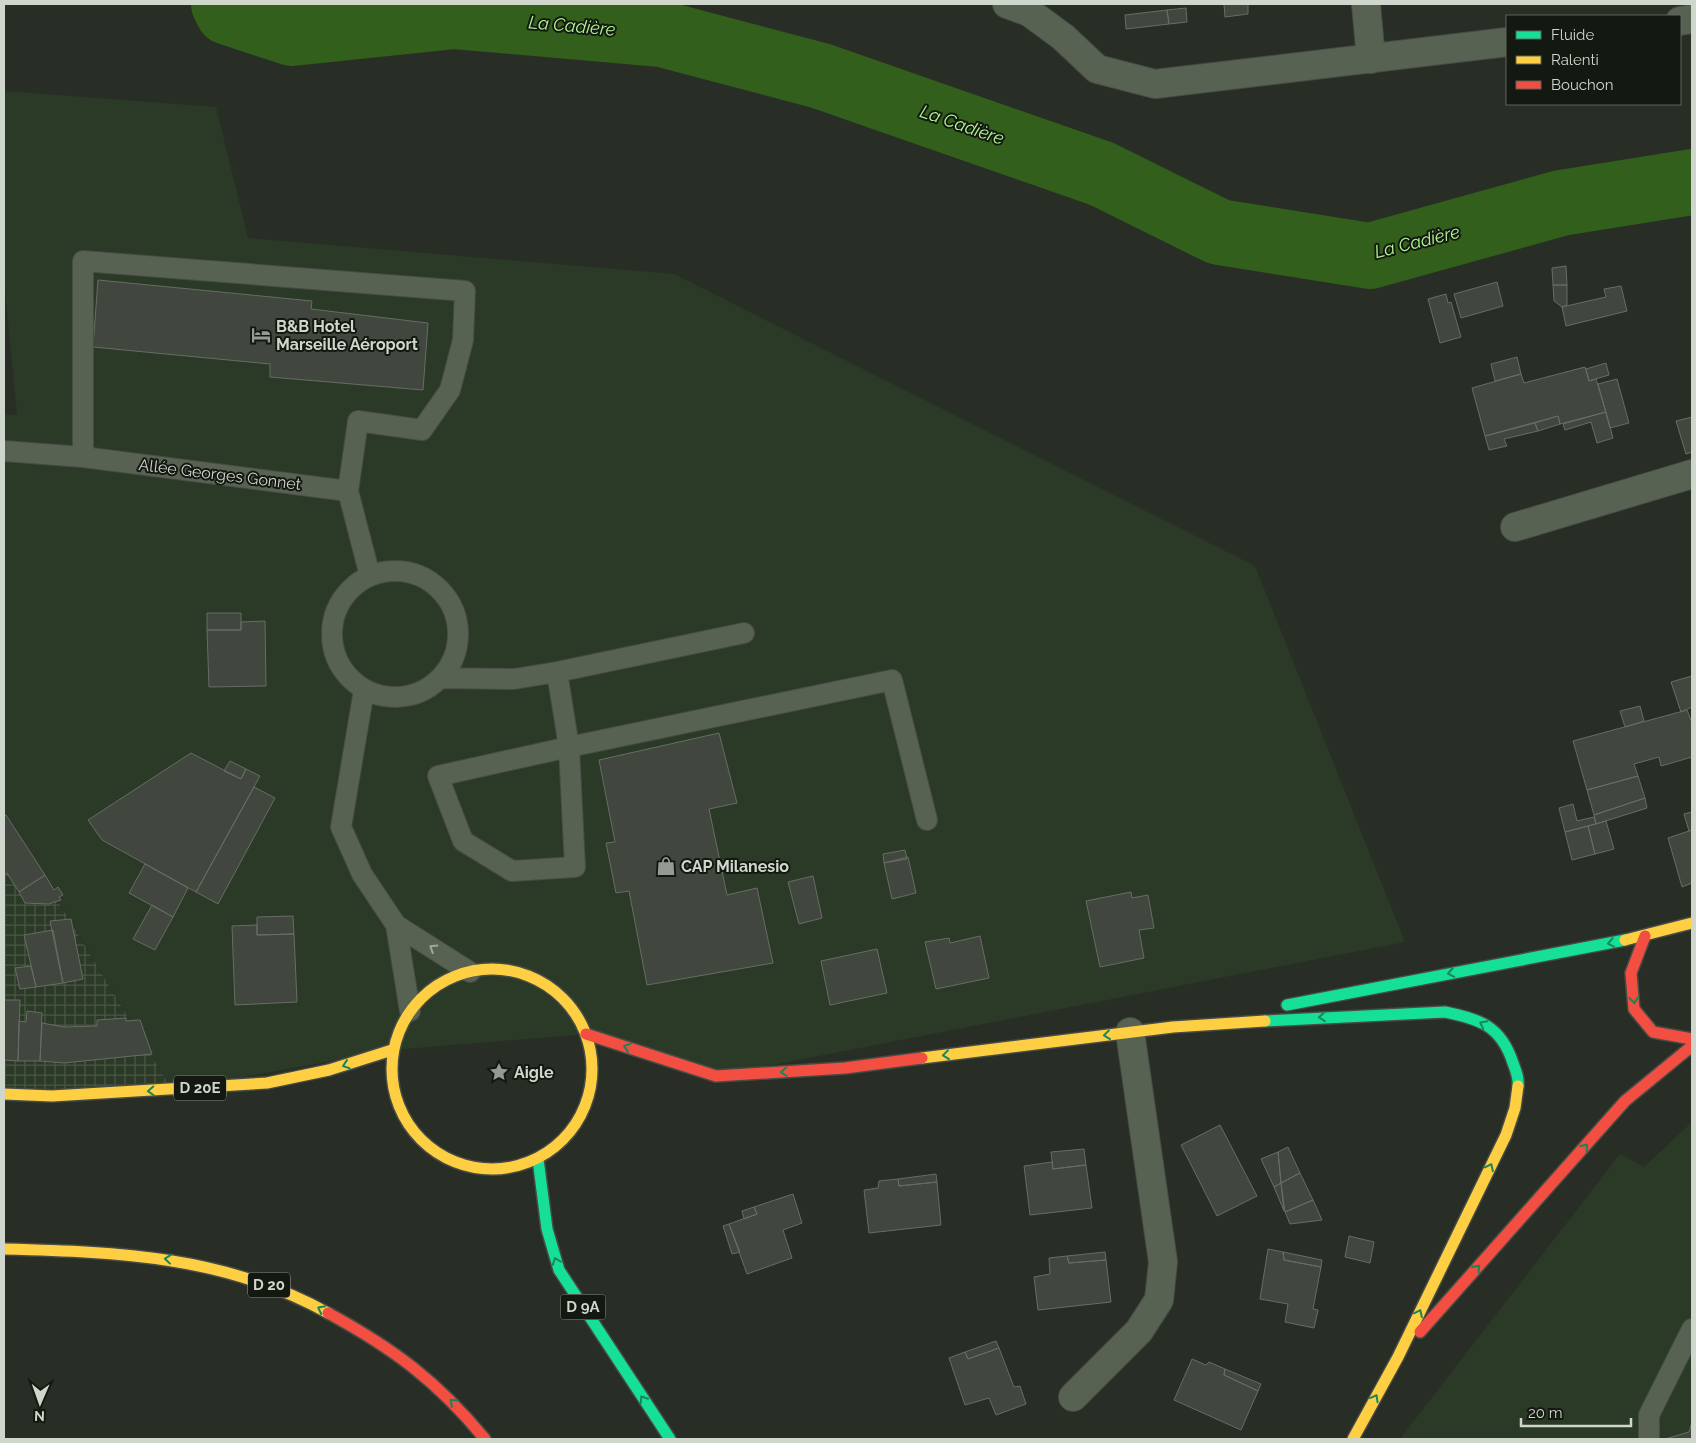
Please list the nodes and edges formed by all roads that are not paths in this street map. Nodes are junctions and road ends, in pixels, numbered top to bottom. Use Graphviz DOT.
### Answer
graph roads {
  1 [pos="1007,4"];
  2 [pos="1366,4"];
  3 [pos="1506,42"];
  4 [pos="1371,59"];
  5 [pos="4,451"];
  6 [pos="83,457"];
  7 [pos="1692,474"];
  8 [pos="348,490"];
  9 [pos="1516,527"];
  10 [pos="370,576"];
  11 [pos="744,634"];
  12 [pos="557,672"];
  13 [pos="441,678"];
  14 [pos="364,690"];
  15 [pos="568,747"];
  16 [pos="927,820"];
  17 [pos="1692,923"];
  18 [pos="396,925"];
  19 [pos="1645,936"];
  20 [pos="470,972"];
  21 [pos="1279,1006"];
  22 [pos="1260,1010"];
  23 [pos="410,1011"];
  24 [pos="1173,1026"];
  25 [pos="1130,1032"];
  26 [pos="586,1034"];
  27 [pos="1692,1039"];
  28 [pos="1692,1046"];
  29 [pos="392,1050"];
  30 [pos="4,1094"];
  31 [pos="538,1159"];
  32 [pos="4,1249"];
  33 [pos="1692,1329"];
  34 [pos="1398,1357"];
  35 [pos="1073,1398"];
  36 [pos="485,1439"];
  37 [pos="670,1439"];
  38 [pos="1353,1439"];
  39 [pos="1648,1439"];
  1 -- 4 [label="street"];
  2 -- 4 [label="street"];
  3 -- 4 [label="street"];
  5 -- 6 [label="lane, Allée Georges Gonnet"];
  6 -- 8 [label="lane, Allée Georges Gonnet"];
  6 -- 8 [label="lane"];
  7 -- 9 [label="street"];
  8 -- 10 [label="lane"];
  10 -- 13 [label="lane"];
  10 -- 14 [label="lane"];
  11 -- 12 [label="lane"];
  12 -- 13 [label="lane"];
  12 -- 15 [label="lane"];
  13 -- 14 [label="lane"];
  14 -- 18 [label="lane"];
  15 -- 15 [label="lane"];
  15 -- 16 [label="lane"];
  17 -- 19 [label="main road"];
  20 -- 18 [label="lane, one-way"];
  18 -- 23 [label="lane"];
  19 -- 21 [label="main road, one-way"];
  19 -- 27 [label="main road, one-way"];
  20 -- 23 [label="main road"];
  20 -- 26 [label="main road"];
  22 -- 24 [label="main road"];
  23 -- 29 [label="main road"];
  24 -- 25 [label="main road"];
  34 -- 24 [label="main road, one-way"];
  25 -- 26 [label="main road, one-way"];
  25 -- 35 [label="street"];
  26 -- 31 [label="main road"];
  34 -- 28 [label="main road, one-way"];
  29 -- 30 [label="main road, D 20E, one-way"];
  29 -- 31 [label="main road"];
  37 -- 31 [label="main road, D 9A, one-way"];
  36 -- 32 [label="main road, D 20, one-way"];
  33 -- 39 [label="lane"];
  38 -- 34 [label="main road, one-way"];
}
